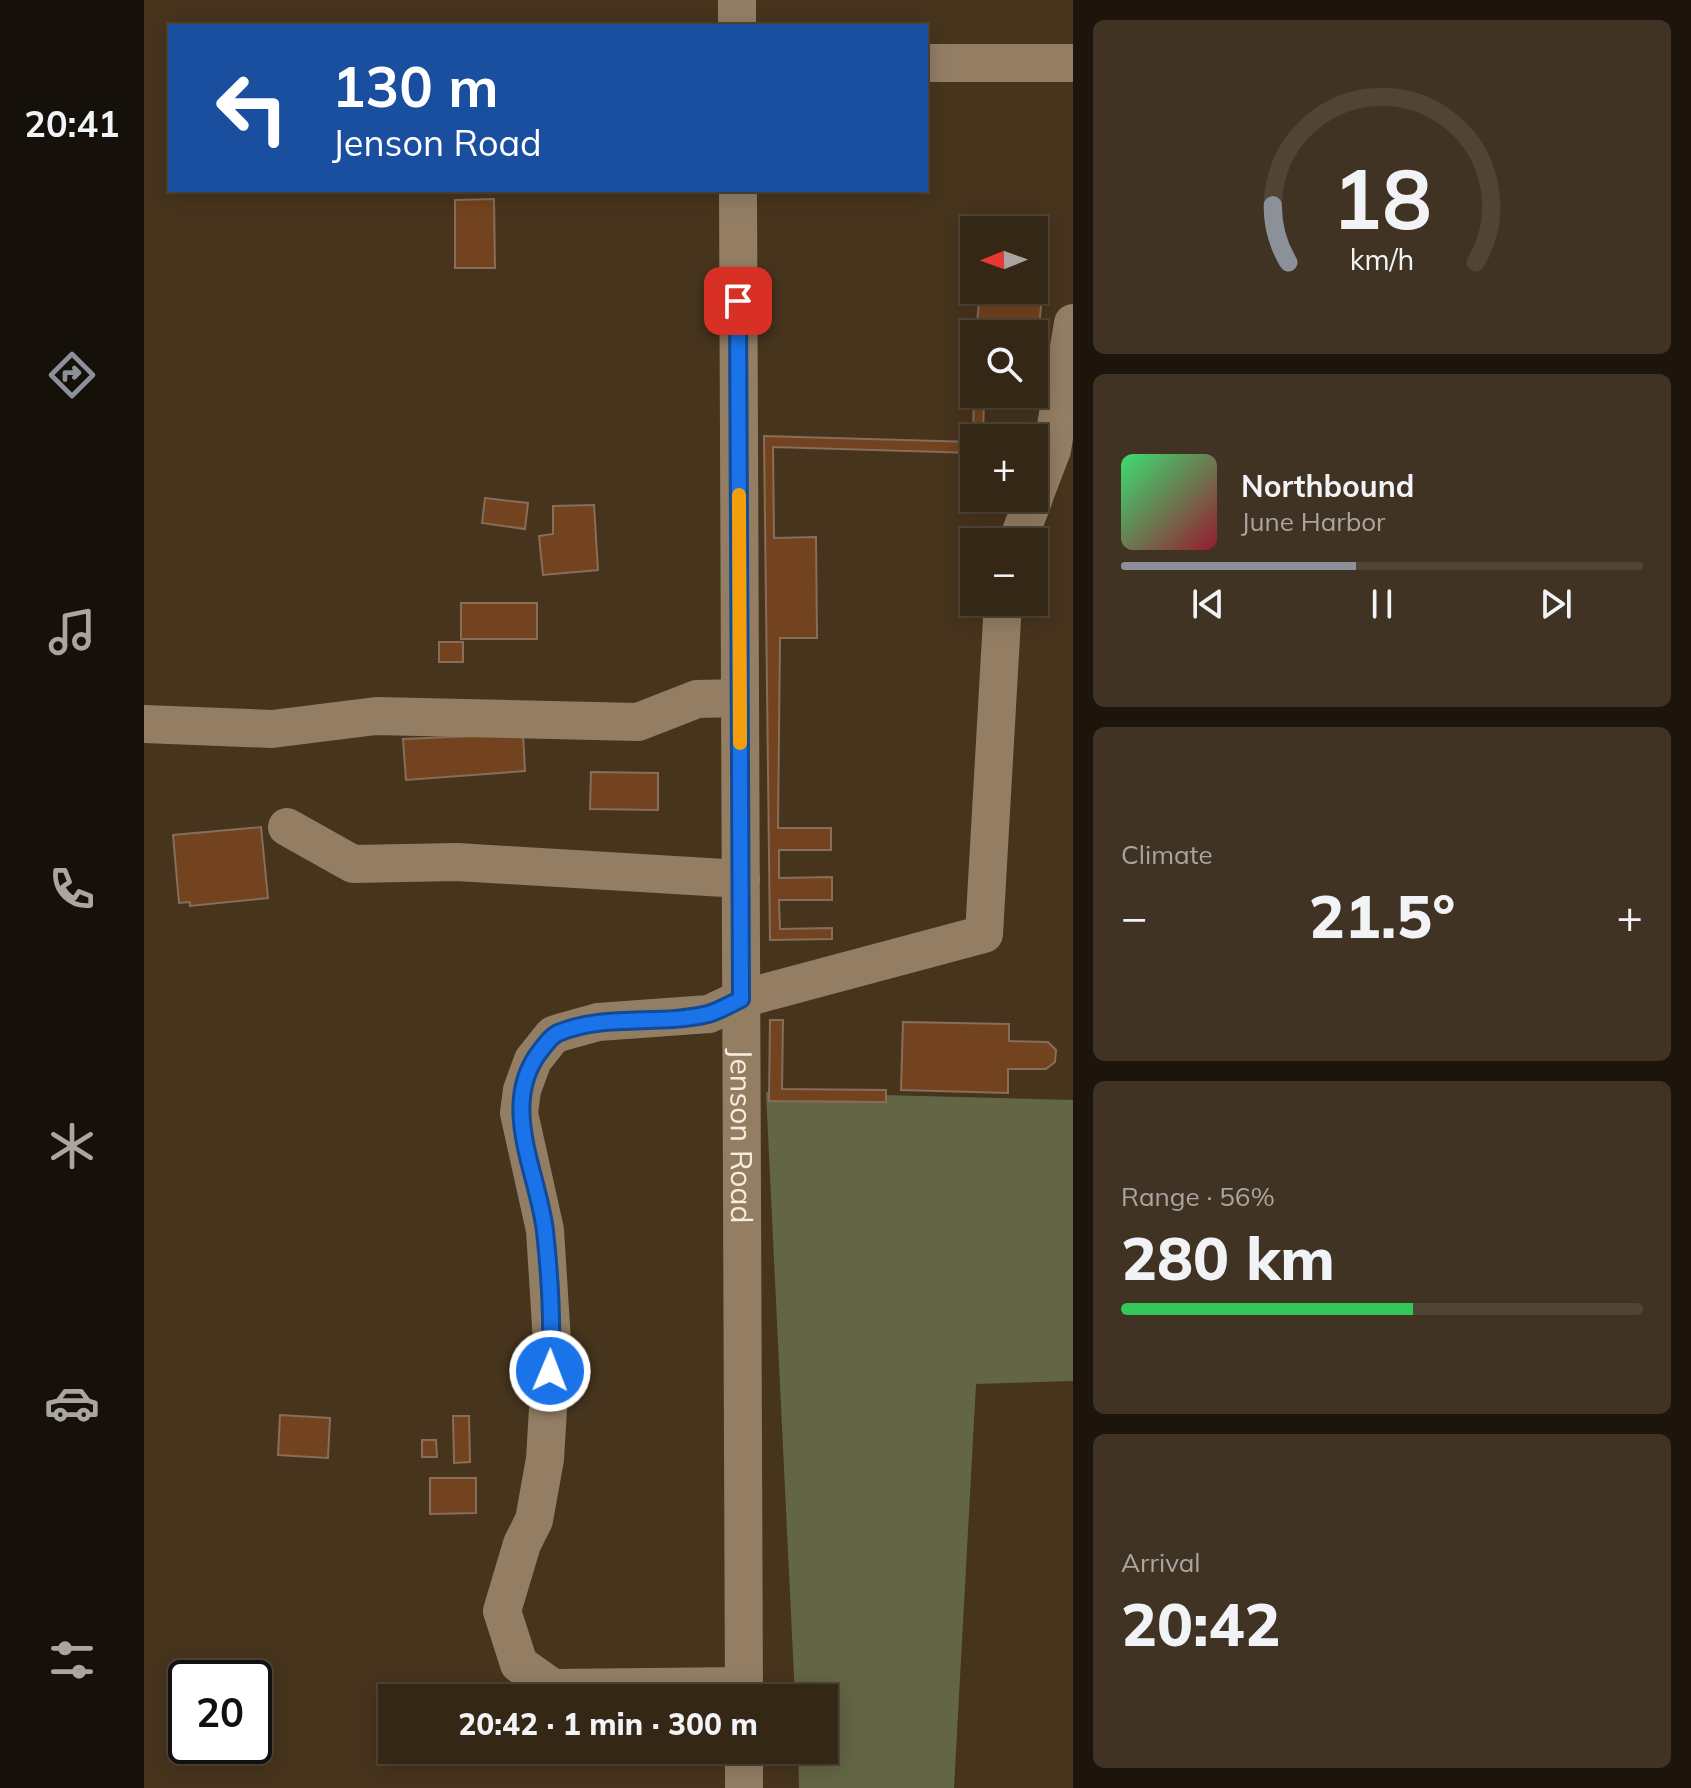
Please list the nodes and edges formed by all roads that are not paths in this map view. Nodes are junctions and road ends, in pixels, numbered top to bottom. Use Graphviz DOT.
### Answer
graph roads {
  1 [pos="737,0"];
  2 [pos="737,24"];
  3 [pos="928,63"];
  4 [pos="1073,63"];
  5 [pos="738,192"];
  6 [pos="1073,323"];
  7 [pos="1048,460"];
  8 [pos="1002,616"];
  9 [pos="740,698"];
  10 [pos="144,724"];
  11 [pos="287,827"];
  12 [pos="741,879"];
  13 [pos="741,999"];
  14 [pos="547,1684"];
  15 [pos="744,1684"];
  16 [pos="744,1764"];
  17 [pos="744,1788"];
  1 -- 2 [label="street"];
  3 -- 4 [label="street"];
  5 -- 9 [label="street, Jenson Road"];
  6 -- 7 [label="street"];
  8 -- 13 [label="street"];
  9 -- 10 [label="street"];
  9 -- 12 [label="street, Jenson Road"];
  11 -- 12 [label="street"];
  12 -- 13 [label="street, Jenson Road"];
  13 -- 14 [label="street"];
  13 -- 15 [label="street, Jenson Road"];
  16 -- 17 [label="street"];
}
